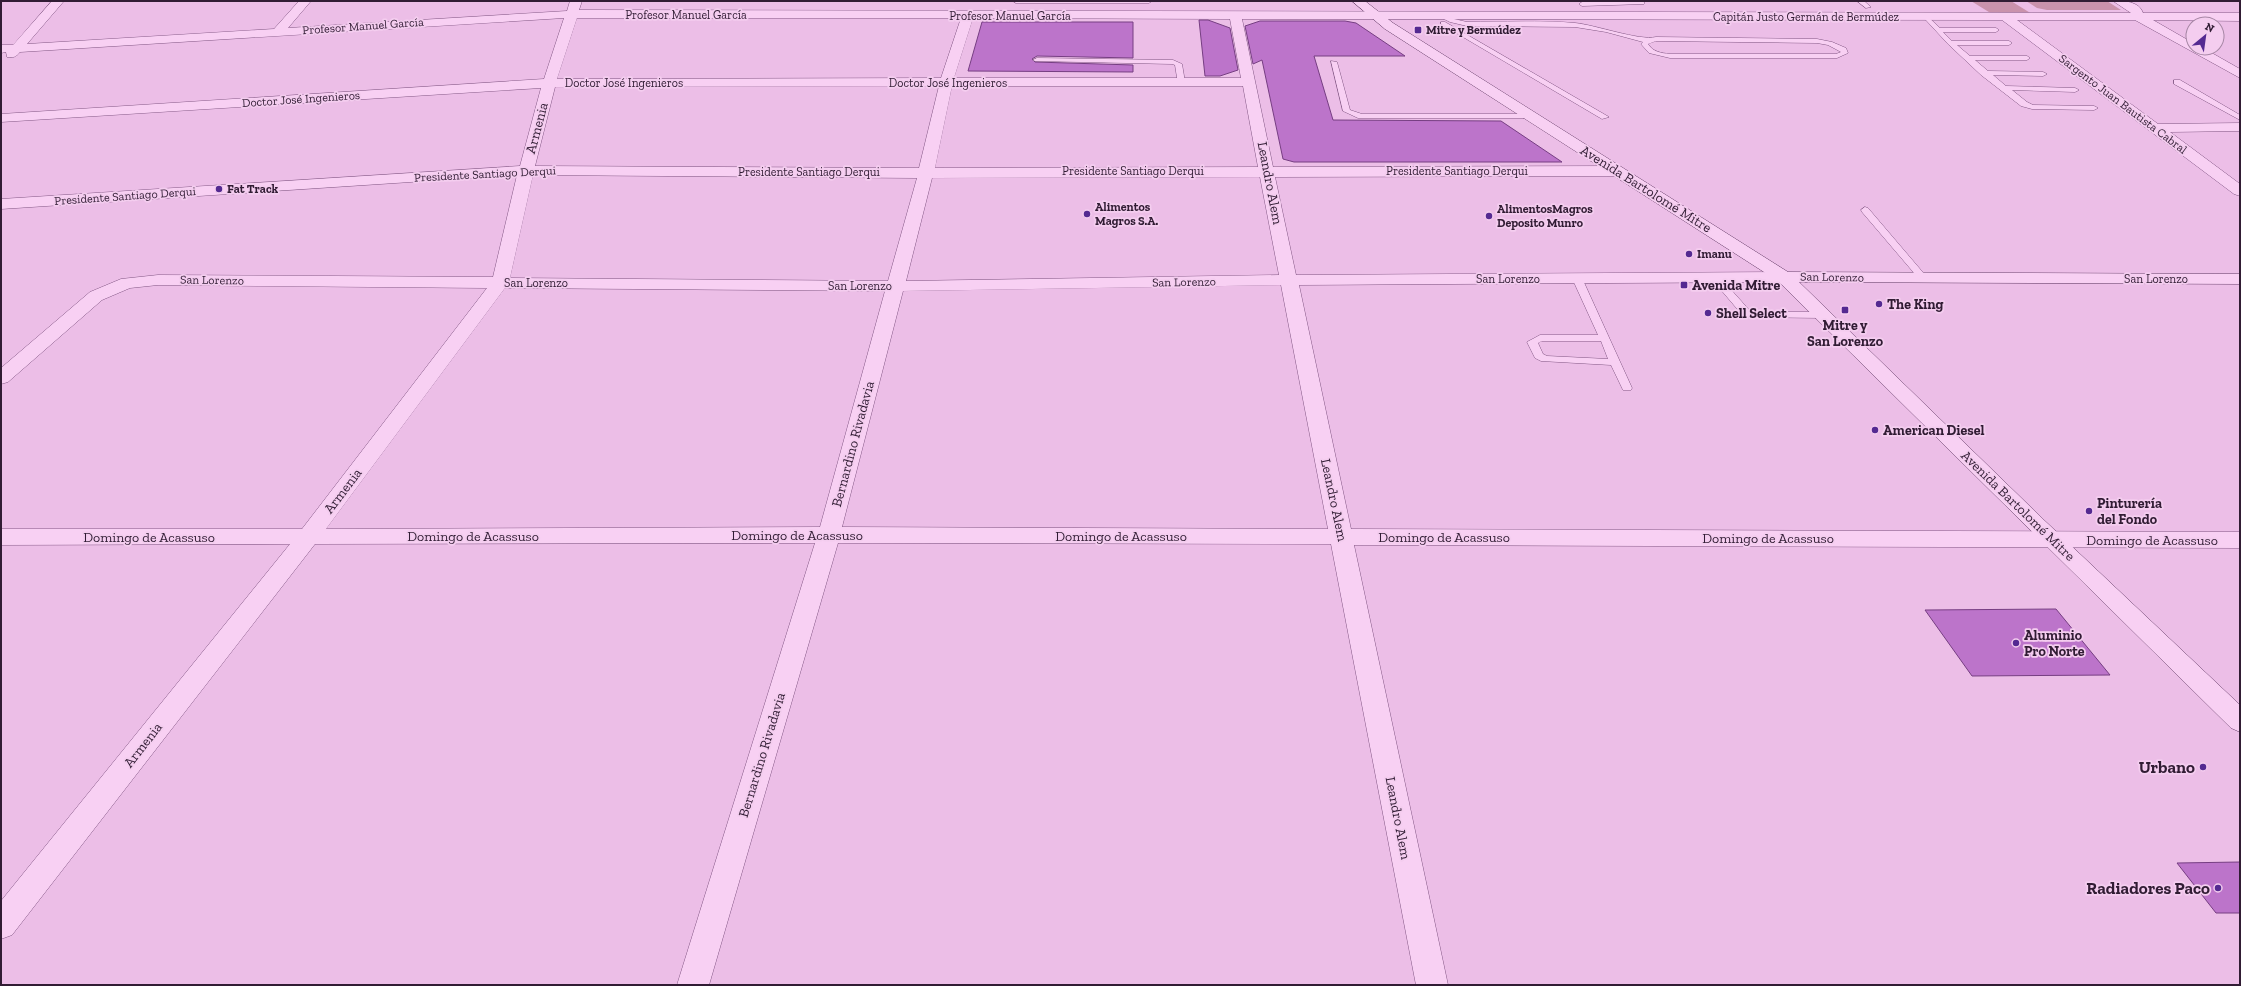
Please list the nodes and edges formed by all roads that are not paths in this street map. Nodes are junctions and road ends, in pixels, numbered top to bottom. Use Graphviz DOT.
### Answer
graph roads {
  1 [pos="58,1"];
  2 [pos="305,1"];
  3 [pos="576,1"];
  4 [pos="1016,1"];
  5 [pos="1149,1"];
  6 [pos="1358,1"];
  7 [pos="1860,1"];
  8 [pos="2119,1"];
  9 [pos="1580,2"];
  10 [pos="1641,2"];
  11 [pos="2018,5"];
  12 [pos="1696,6"];
  13 [pos="1868,8"];
  14 [pos="570,14"];
  15 [pos="1373,15"];
  16 [pos="1440,15"];
  17 [pos="968,16"];
  18 [pos="1235,16"];
  19 [pos="1596,16"];
  20 [pos="1653,16"];
  21 [pos="1706,16"];
  22 [pos="1926,17"];
  23 [pos="2005,17"];
  24 [pos="2037,17"];
  25 [pos="2138,17"];
  26 [pos="2240,17"];
  27 [pos="1452,21"];
  28 [pos="1939,30"];
  29 [pos="1996,30"];
  30 [pos="278,31"];
  31 [pos="1648,41"];
  32 [pos="1950,43"];
  33 [pos="2009,43"];
  34 [pos="2185,43"];
  35 [pos="17,48"];
  36 [pos="1,49"];
  37 [pos="2207,56"];
  38 [pos="1967,58"];
  39 [pos="2027,58"];
  40 [pos="1038,60"];
  41 [pos="1333,62"];
  42 [pos="1,64"];
  43 [pos="1984,73"];
  44 [pos="2043,74"];
  45 [pos="2240,74"];
  46 [pos="1181,82"];
  47 [pos="1249,82"];
  48 [pos="2177,82"];
  49 [pos="549,83"];
  50 [pos="946,84"];
  51 [pos="2004,88"];
  52 [pos="2075,90"];
  53 [pos="2094,108"];
  54 [pos="1531,116"];
  55 [pos="1605,117"];
  56 [pos="1,118"];
  57 [pos="2240,118"];
  58 [pos="2240,127"];
  59 [pos="2154,128"];
  60 [pos="526,170"];
  61 [pos="1267,170"];
  62 [pos="1617,171"];
  63 [pos="926,173"];
  64 [pos="2240,191"];
  65 [pos="1,204"];
  66 [pos="1865,210"];
  67 [pos="1715,277"];
  68 [pos="1784,277"];
  69 [pos="1577,278"];
  70 [pos="1923,278"];
  71 [pos="2240,279"];
  72 [pos="1289,280"];
  73 [pos="500,283"];
  74 [pos="895,286"];
  75 [pos="1824,315"];
  76 [pos="1604,338"];
  77 [pos="1615,362"];
  78 [pos="1,378"];
  79 [pos="1627,388"];
  80 [pos="829,534"];
  81 [pos="308,536"];
  82 [pos="1342,536"];
  83 [pos="1,537"];
  84 [pos="2052,540"];
  85 [pos="2240,540"];
  86 [pos="2240,721"];
  87 [pos="1,924"];
  88 [pos="693,985"];
  89 [pos="1432,985"];
  1 -- 35 [label="street"];
  2 -- 30 [label="street"];
  3 -- 14 [label="street, Armenia"];
  4 -- 5 [label="lane"];
  6 -- 15 [label="street, Avenida Bartolomé Mitre"];
  7 -- 13 [label="lane"];
  8 -- 25 [label="street"];
  9 -- 10 [label="lane"];
  9 -- 19 [label="lane"];
  10 -- 20 [label="lane"];
  11 -- 24 [label="street"];
  12 -- 21 [label="street"];
  14 -- 17 [label="street, Profesor Manuel García"];
  14 -- 30 [label="street, Profesor Manuel García"];
  14 -- 49 [label="street, Armenia"];
  15 -- 16 [label="street, Capitán Justo Germán de Bermúdez"];
  15 -- 18 [label="street, Profesor Manuel García"];
  15 -- 54 [label="street, Avenida Bartolomé Mitre"];
  16 -- 19 [label="street, Capitán Justo Germán de Bermúdez"];
  16 -- 27 [label="lane"];
  17 -- 18 [label="street, Profesor Manuel García"];
  17 -- 50 [label="street, Bernardino Rivadavia"];
  18 -- 47 [label="street, Leandro Alem"];
  19 -- 20 [label="street, Capitán Justo Germán de Bermúdez"];
  20 -- 21 [label="street, Capitán Justo Germán de Bermúdez"];
  21 -- 22 [label="street, Capitán Justo Germán de Bermúdez"];
  22 -- 23 [label="street, Capitán Justo Germán de Bermúdez"];
  22 -- 28 [label="lane"];
  23 -- 24 [label="street, Capitán Justo Germán de Bermúdez"];
  23 -- 59 [label="street, Sargento Juan Bautista Cabral"];
  24 -- 25 [label="street, Capitán Justo Germán de Bermúdez"];
  25 -- 26 [label="street, Capitán Justo Germán de Bermúdez"];
  25 -- 34 [label="street"];
  27 -- 31 [label="lane"];
  27 -- 55 [label="lane"];
  28 -- 29 [label="lane"];
  28 -- 32 [label="lane"];
  30 -- 35 [label="street, Profesor Manuel García"];
  31 -- 31 [label="lane"];
  32 -- 33 [label="lane"];
  32 -- 38 [label="lane"];
  35 -- 36 [label="street, Profesor Manuel García"];
  35 -- 42 [label="street"];
  37 -- 45 [label="street"];
  38 -- 39 [label="lane"];
  38 -- 43 [label="lane"];
  40 -- 46 [label="lane"];
  41 -- 54 [label="lane"];
  43 -- 44 [label="lane"];
  43 -- 51 [label="lane"];
  46 -- 47 [label="street, Doctor José Ingenieros"];
  46 -- 50 [label="street, Doctor José Ingenieros"];
  47 -- 61 [label="street, Leandro Alem"];
  48 -- 57 [label="lane"];
  49 -- 50 [label="street, Doctor José Ingenieros"];
  49 -- 56 [label="street, Doctor José Ingenieros"];
  49 -- 60 [label="street, Armenia"];
  50 -- 63 [label="street, Bernardino Rivadavia"];
  51 -- 52 [label="lane"];
  51 -- 53 [label="lane"];
  54 -- 62 [label="street, Avenida Bartolomé Mitre"];
  58 -- 59 [label="street"];
  59 -- 64 [label="street, Sargento Juan Bautista Cabral"];
  60 -- 63 [label="street, Presidente Santiago Derqui"];
  60 -- 65 [label="street, Presidente Santiago Derqui"];
  60 -- 73 [label="street, Armenia"];
  61 -- 62 [label="street, Presidente Santiago Derqui"];
  61 -- 63 [label="street, Presidente Santiago Derqui"];
  61 -- 72 [label="street, Leandro Alem"];
  62 -- 68 [label="street, Avenida Bartolomé Mitre"];
  63 -- 74 [label="street, Bernardino Rivadavia"];
  66 -- 70 [label="lane"];
  67 -- 68 [label="street, San Lorenzo"];
  67 -- 69 [label="street, San Lorenzo"];
  67 -- 75 [label="lane"];
  68 -- 70 [label="street, San Lorenzo"];
  68 -- 75 [label="street, Avenida Bartolomé Mitre"];
  69 -- 72 [label="street, San Lorenzo"];
  69 -- 76 [label="lane"];
  70 -- 71 [label="street, San Lorenzo"];
  72 -- 74 [label="street, San Lorenzo"];
  72 -- 82 [label="street, Leandro Alem"];
  73 -- 74 [label="street, San Lorenzo"];
  73 -- 78 [label="street, San Lorenzo"];
  73 -- 81 [label="street, Armenia"];
  74 -- 80 [label="street, Bernardino Rivadavia"];
  75 -- 84 [label="street, Avenida Bartolomé Mitre"];
  76 -- 77 [label="lane"];
  76 -- 77 [label="lane"];
  77 -- 79 [label="lane"];
  80 -- 81 [label="street, Domingo de Acassuso"];
  80 -- 82 [label="street, Domingo de Acassuso"];
  80 -- 88 [label="street, Bernardino Rivadavia"];
  81 -- 83 [label="street, Domingo de Acassuso"];
  81 -- 87 [label="street, Armenia"];
  82 -- 84 [label="street, Domingo de Acassuso"];
  82 -- 89 [label="street, Leandro Alem"];
  84 -- 85 [label="street, Domingo de Acassuso"];
  84 -- 86 [label="street, Avenida Bartolomé Mitre"];
}
